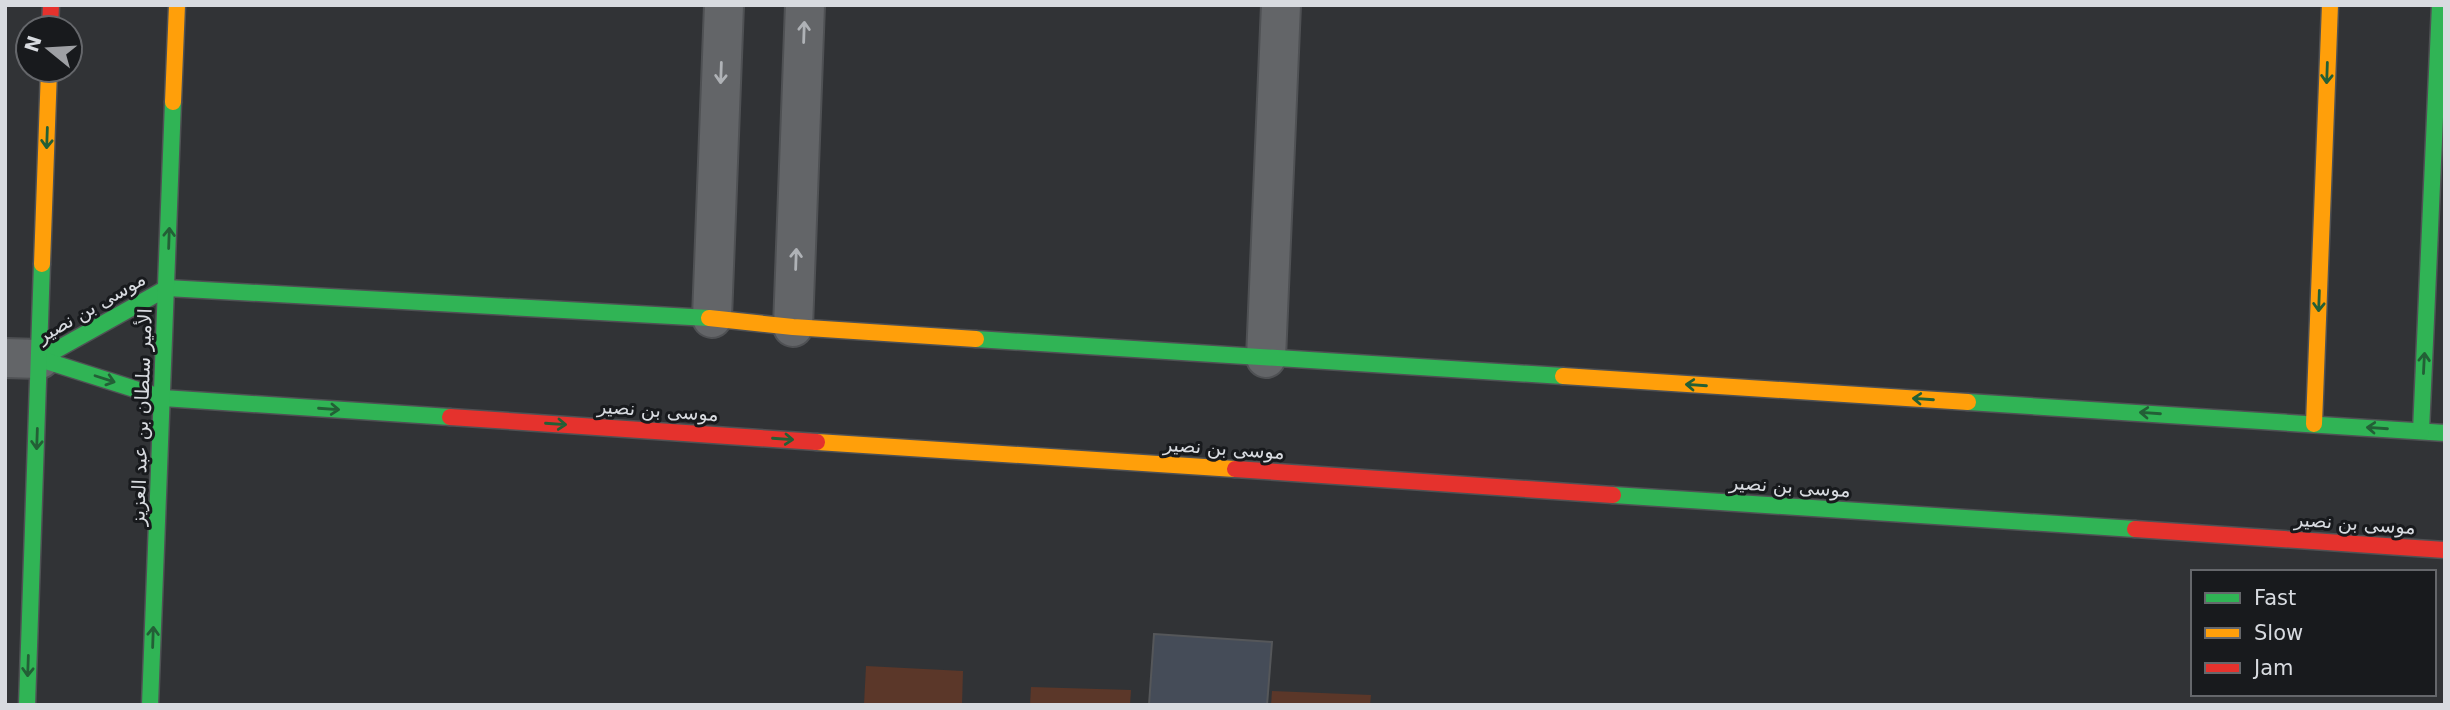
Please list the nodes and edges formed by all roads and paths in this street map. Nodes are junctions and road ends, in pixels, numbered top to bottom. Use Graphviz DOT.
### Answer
graph roads {
  1 [pos="177,5"];
  2 [pos="724,5"];
  3 [pos="805,5"];
  4 [pos="1281,5"];
  5 [pos="2330,5"];
  6 [pos="2440,5"];
  7 [pos="48,84"];
  8 [pos="167,288"];
  9 [pos="712,318"];
  10 [pos="793,327"];
  11 [pos="23,358"];
  12 [pos="1266,358"];
  13 [pos="163,398"];
  14 [pos="2314,424"];
  15 [pos="2421,431"];
  16 [pos="2445,432"];
  17 [pos="2445,550"];
  18 [pos="27,705"];
  19 [pos="150,705"];
  8 -- 1 [label="street, الأمير سلطان بن عبد العزيز, one-way"];
  2 -- 9 [label="street, one-way"];
  10 -- 3 [label="street, one-way"];
  4 -- 12 [label="street"];
  5 -- 14 [label="street, one-way"];
  15 -- 6 [label="street, one-way"];
  7 -- 11 [label="street, one-way"];
  8 -- 9 [label="street, موسى بن نصير"];
  8 -- 11 [label="street, موسى بن نصير"];
  8 -- 13 [label="street, الأمير سلطان بن عبد العزيز"];
  9 -- 10 [label="street, موسى بن نصير"];
  10 -- 12 [label="street, موسى بن نصير"];
  11 -- 13 [label="street, موسى بن نصير, one-way"];
  11 -- 18 [label="street, one-way"];
  14 -- 12 [label="street, موسى بن نصير, one-way"];
  13 -- 17 [label="street, موسى بن نصير, one-way"];
  19 -- 13 [label="street, الأمير سلطان بن عبد العزيز, one-way"];
  15 -- 14 [label="street, موسى بن نصير, one-way"];
  15 -- 16 [label="street, موسى بن نصير"];
}
